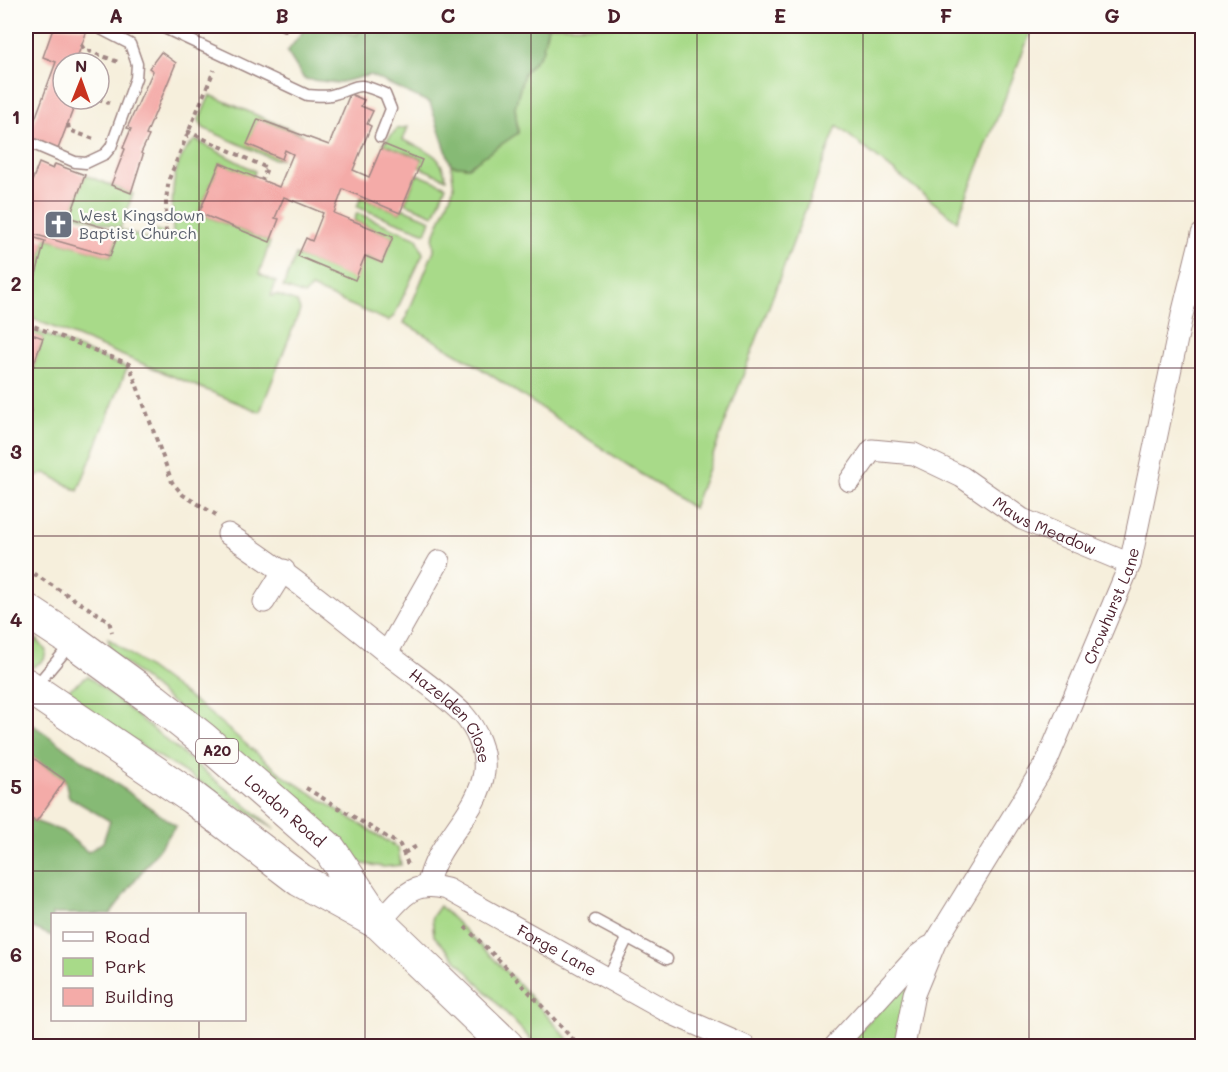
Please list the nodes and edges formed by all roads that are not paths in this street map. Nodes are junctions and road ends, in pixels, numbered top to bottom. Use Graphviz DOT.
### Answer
graph roads {
  1 [pos="95,26"];
  2 [pos="160,26"];
  3 [pos="380,137"];
  4 [pos="26,141"];
  5 [pos="1203,234"];
  6 [pos="850,481"];
  7 [pos="228,534"];
  8 [pos="439,561"];
  9 [pos="1130,564"];
  10 [pos="284,570"];
  11 [pos="264,602"];
  12 [pos="26,610"];
  13 [pos="73,641"];
  14 [pos="387,653"];
  15 [pos="29,688"];
  16 [pos="428,885"];
  17 [pos="595,920"];
  18 [pos="379,923"];
  19 [pos="628,937"];
  20 [pos="935,943"];
  21 [pos="667,959"];
  22 [pos="608,978"];
  23 [pos="754,1044"];
  24 [pos="507,1047"];
  25 [pos="835,1047"];
  26 [pos="904,1047"];
  1 -- 4 [label="lane"];
  2 -- 3 [label="lane"];
  5 -- 9 [label="street, Crowhurst Lane"];
  6 -- 9 [label="street, Maws Meadow"];
  7 -- 10 [label="street, Hazelden Close"];
  8 -- 14 [label="street"];
  9 -- 20 [label="street, Crowhurst Lane"];
  10 -- 11 [label="street"];
  10 -- 14 [label="street, Hazelden Close"];
  12 -- 13 [label="main road, London Road / A20"];
  13 -- 15 [label="lane"];
  13 -- 18 [label="main road, London Road / A20"];
  14 -- 16 [label="street, Hazelden Close"];
  15 -- 18 [label="main road, London Road / A20"];
  16 -- 18 [label="street"];
  16 -- 22 [label="street, Forge Lane"];
  17 -- 19 [label="lane"];
  18 -- 24 [label="main road, London Road / A20"];
  19 -- 21 [label="lane"];
  19 -- 22 [label="lane"];
  20 -- 25 [label="street, Crowhurst Lane"];
  20 -- 26 [label="street, Crowhurst Lane"];
  22 -- 23 [label="street, Forge Lane"];
}
